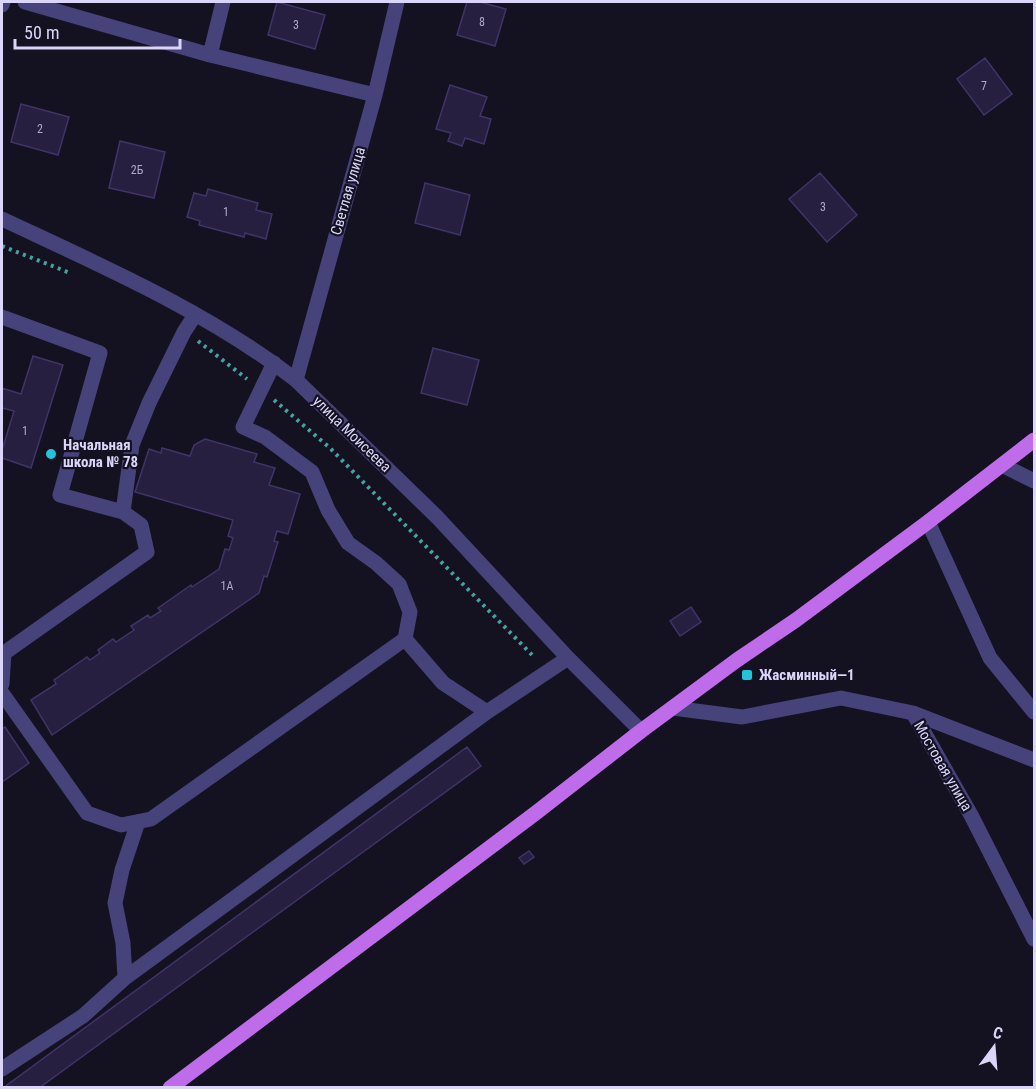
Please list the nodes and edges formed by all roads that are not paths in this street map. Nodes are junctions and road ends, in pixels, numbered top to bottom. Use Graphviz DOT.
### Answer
graph roads {
  1 [pos="25,2"];
  2 [pos="223,2"];
  3 [pos="398,2"];
  4 [pos="210,55"];
  5 [pos="375,95"];
  6 [pos="2,219"];
  7 [pos="195,315"];
  8 [pos="2,317"];
  9 [pos="274,363"];
  10 [pos="296,380"];
  11 [pos="1035,440"];
  12 [pos="1002,465"];
  13 [pos="1035,481"];
  14 [pos="123,512"];
  15 [pos="928,522"];
  16 [pos="405,639"];
  17 [pos="568,658"];
  18 [pos="2,684"];
  19 [pos="2,693"];
  20 [pos="673,708"];
  21 [pos="487,712"];
  22 [pos="1035,712"];
  23 [pos="913,713"];
  24 [pos="641,731"];
  25 [pos="1035,760"];
  26 [pos="138,822"];
  27 [pos="1035,939"];
  28 [pos="125,978"];
  29 [pos="2,1069"];
  30 [pos="170,1088"];
  1 -- 4 [label="street"];
  2 -- 4 [label="street"];
  3 -- 5 [label="street, Светлая улица"];
  4 -- 5 [label="street"];
  5 -- 10 [label="street, Светлая улица"];
  6 -- 7 [label="street, улица Моисеева"];
  7 -- 9 [label="street, улица Моисеева"];
  7 -- 14 [label="street"];
  8 -- 14 [label="street"];
  9 -- 10 [label="street, улица Моисеева"];
  9 -- 16 [label="street"];
  10 -- 17 [label="street, улица Моисеева"];
  11 -- 12 [label="main road"];
  12 -- 13 [label="street"];
  12 -- 15 [label="main road"];
  14 -- 18 [label="street"];
  15 -- 20 [label="main road"];
  15 -- 22 [label="street"];
  16 -- 21 [label="street"];
  16 -- 26 [label="street"];
  17 -- 21 [label="street"];
  17 -- 24 [label="street, улица Моисеева"];
  19 -- 26 [label="street"];
  20 -- 23 [label="street, Мостовая улица"];
  20 -- 24 [label="main road"];
  21 -- 28 [label="street"];
  23 -- 25 [label="street"];
  23 -- 27 [label="street, Мостовая улица"];
  24 -- 30 [label="main road"];
  26 -- 28 [label="street"];
  28 -- 29 [label="street"];
}
